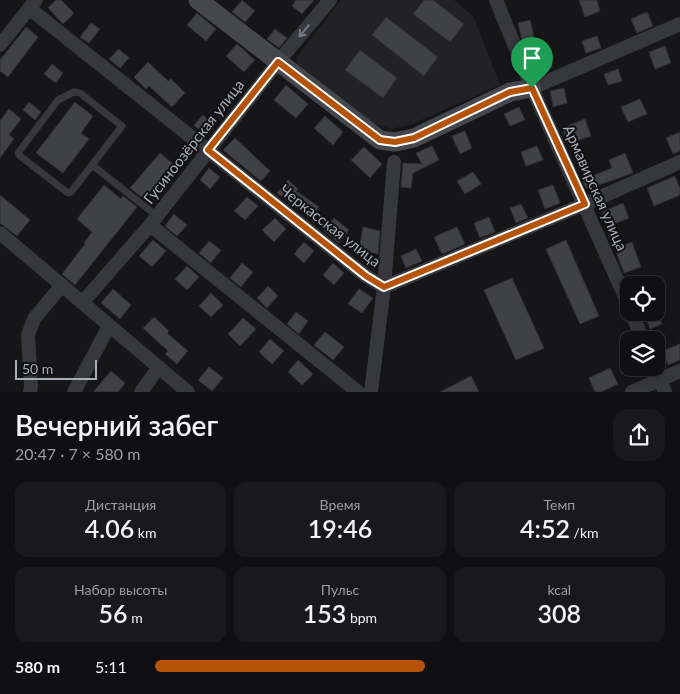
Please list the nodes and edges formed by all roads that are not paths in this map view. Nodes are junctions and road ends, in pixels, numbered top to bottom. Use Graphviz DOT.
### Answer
graph roads {
  1 [pos="198,0"];
  2 [pos="330,0"];
  3 [pos="496,0"];
  4 [pos="33,4"];
  5 [pos="680,24"];
  6 [pos="0,45"];
  7 [pos="278,62"];
  8 [pos="532,88"];
  9 [pos="208,150"];
  10 [pos="394,162"];
  11 [pos="680,162"];
  12 [pos="92,165"];
  13 [pos="585,204"];
  14 [pos="154,220"];
  15 [pos="0,233"];
  16 [pos="62,285"];
  17 [pos="620,285"];
  18 [pos="384,287"];
  19 [pos="82,303"];
  20 [pos="109,326"];
  21 [pos="159,367"];
  22 [pos="680,371"];
  23 [pos="660,380"];
  24 [pos="30,392"];
  25 [pos="74,392"];
  26 [pos="141,392"];
  27 [pos="188,392"];
  28 [pos="358,392"];
  29 [pos="371,392"];
  30 [pos="632,392"];
  1 -- 7 [label="street"];
  2 -- 7 [label="street, Гусиноозёрская улица, one-way"];
  3 -- 8 [label="street, Армавирская улица"];
  4 -- 6 [label="street"];
  4 -- 9 [label="street, Черкасская улица"];
  5 -- 8 [label="street"];
  7 -- 8 [label="street"];
  7 -- 9 [label="street, Гусиноозёрская улица"];
  8 -- 13 [label="street, Армавирская улица"];
  9 -- 14 [label="street, Гусиноозёрская улица"];
  9 -- 18 [label="street, Черкасская улица"];
  10 -- 18 [label="street"];
  11 -- 13 [label="street, Черкасская улица"];
  12 -- 12 [label="lane"];
  12 -- 14 [label="lane"];
  13 -- 17 [label="street, Армавирская улица"];
  13 -- 18 [label="street, Черкасская улица"];
  14 -- 19 [label="street, Гусиноозёрская улица"];
  14 -- 28 [label="street"];
  15 -- 16 [label="street"];
  16 -- 19 [label="street"];
  16 -- 24 [label="street"];
  18 -- 29 [label="street"];
  19 -- 20 [label="street"];
  20 -- 21 [label="street"];
  20 -- 25 [label="street"];
  21 -- 26 [label="street"];
  21 -- 27 [label="street"];
  22 -- 23 [label="street"];
  23 -- 30 [label="street"];
}
